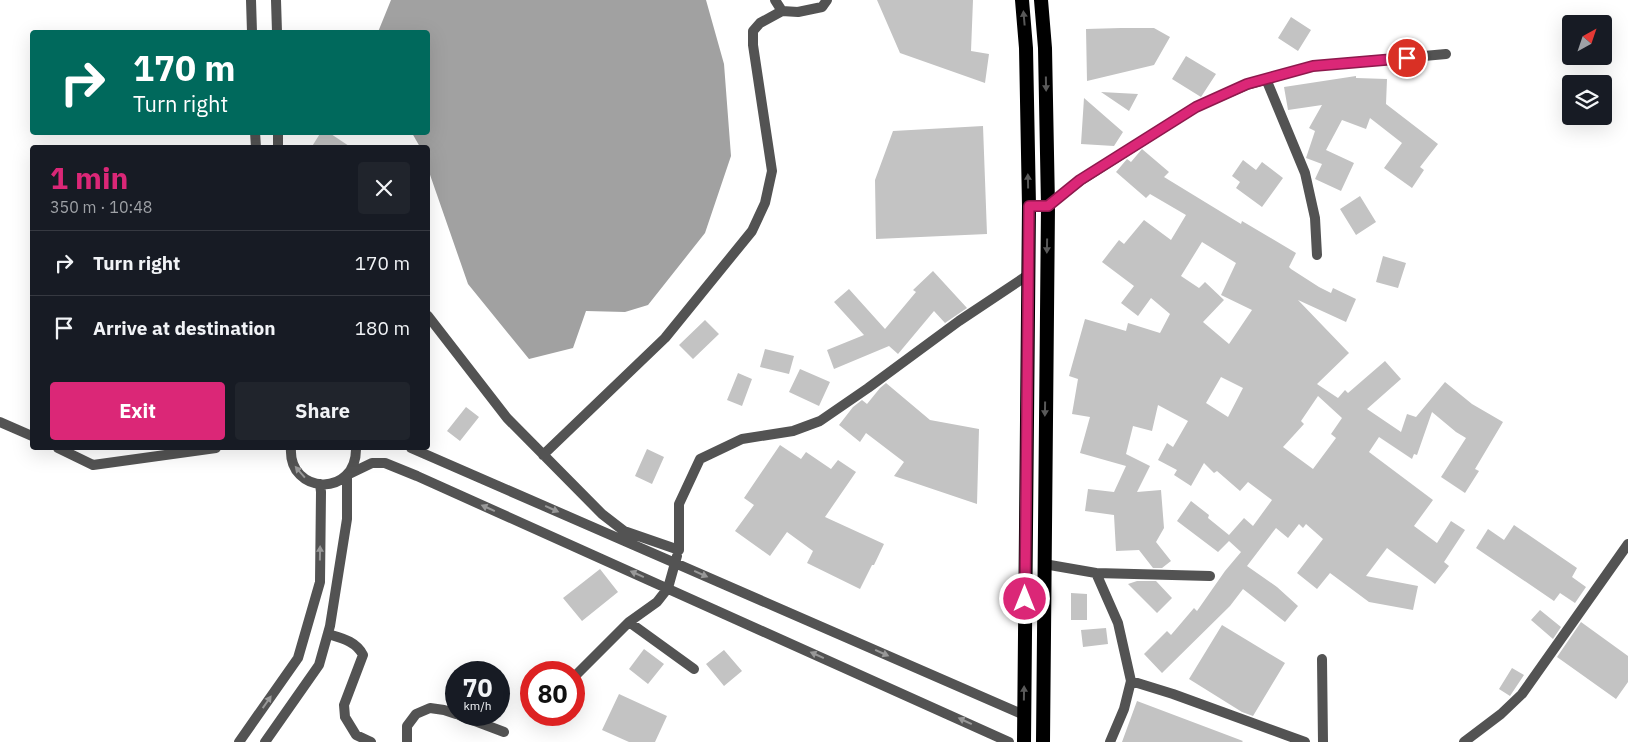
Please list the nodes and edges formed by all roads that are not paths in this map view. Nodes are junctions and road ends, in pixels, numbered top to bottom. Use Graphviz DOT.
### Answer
graph roads {
  1 [pos="251,0"];
  2 [pos="276,0"];
  3 [pos="774,0"];
  4 [pos="827,0"];
  5 [pos="1022,0"];
  6 [pos="1042,0"];
  7 [pos="782,11"];
  8 [pos="252,30"];
  9 [pos="277,30"];
  10 [pos="1446,54"];
  11 [pos="1266,79"];
  12 [pos="1029,206"];
  13 [pos="1048,206"];
  14 [pos="1317,255"];
  15 [pos="1028,275"];
  16 [pos="430,319"];
  17 [pos="1027,370"];
  18 [pos="1046,372"];
  19 [pos="0,422"];
  20 [pos="30,435"];
  21 [pos="62,450"];
  22 [pos="202,450"];
  23 [pos="291,450"];
  24 [pos="356,450"];
  25 [pos="416,450"];
  26 [pos="543,454"];
  27 [pos="347,475"];
  28 [pos="320,484"];
  29 [pos="1628,544"];
  30 [pos="679,550"];
  31 [pos="674,562"];
  32 [pos="1044,564"];
  33 [pos="1096,573"];
  34 [pos="1210,576"];
  35 [pos="668,588"];
  36 [pos="629,622"];
  37 [pos="328,634"];
  38 [pos="1322,659"];
  39 [pos="585,667"];
  40 [pos="694,669"];
  41 [pos="1132,681"];
  42 [pos="445,710"];
  43 [pos="1024,714"];
  44 [pos="487,726"];
  45 [pos="504,732"];
  46 [pos="239,742"];
  47 [pos="265,742"];
  48 [pos="371,742"];
  49 [pos="407,742"];
  50 [pos="1009,742"];
  51 [pos="1024,742"];
  52 [pos="1043,742"];
  53 [pos="1110,742"];
  54 [pos="1305,742"];
  55 [pos="1323,742"];
  56 [pos="1464,742"];
  1 -- 8 [label="street"];
  2 -- 9 [label="street"];
  3 -- 7 [label="street"];
  4 -- 7 [label="street"];
  12 -- 5 [label="highway, one-way"];
  6 -- 13 [label="highway, one-way"];
  7 -- 26 [label="street"];
  10 -- 11 [label="street"];
  11 -- 13 [label="street"];
  11 -- 14 [label="street"];
  12 -- 13 [label="street"];
  12 -- 15 [label="highway"];
  13 -- 18 [label="highway, one-way"];
  15 -- 17 [label="highway"];
  15 -- 30 [label="street"];
  16 -- 26 [label="street"];
  17 -- 18 [label="highway"];
  43 -- 17 [label="highway, one-way"];
  18 -- 32 [label="highway, one-way"];
  19 -- 20 [label="street"];
  21 -- 22 [label="street"];
  28 -- 23 [label="street, one-way"];
  24 -- 27 [label="street"];
  25 -- 31 [label="street, one-way"];
  26 -- 30 [label="street"];
  27 -- 28 [label="street"];
  35 -- 27 [label="street, one-way"];
  27 -- 37 [label="street"];
  46 -- 28 [label="street, one-way"];
  29 -- 56 [label="street"];
  30 -- 31 [label="street"];
  31 -- 35 [label="street"];
  31 -- 43 [label="street, one-way"];
  32 -- 33 [label="street"];
  32 -- 52 [label="highway"];
  33 -- 34 [label="street"];
  33 -- 41 [label="street"];
  35 -- 36 [label="street"];
  50 -- 35 [label="street, one-way"];
  36 -- 39 [label="street"];
  36 -- 40 [label="street"];
  37 -- 47 [label="street"];
  37 -- 48 [label="street"];
  38 -- 55 [label="street"];
  41 -- 53 [label="street"];
  41 -- 54 [label="street"];
  42 -- 49 [label="street"];
  43 -- 51 [label="highway"];
  44 -- 45 [label="street"];
}
